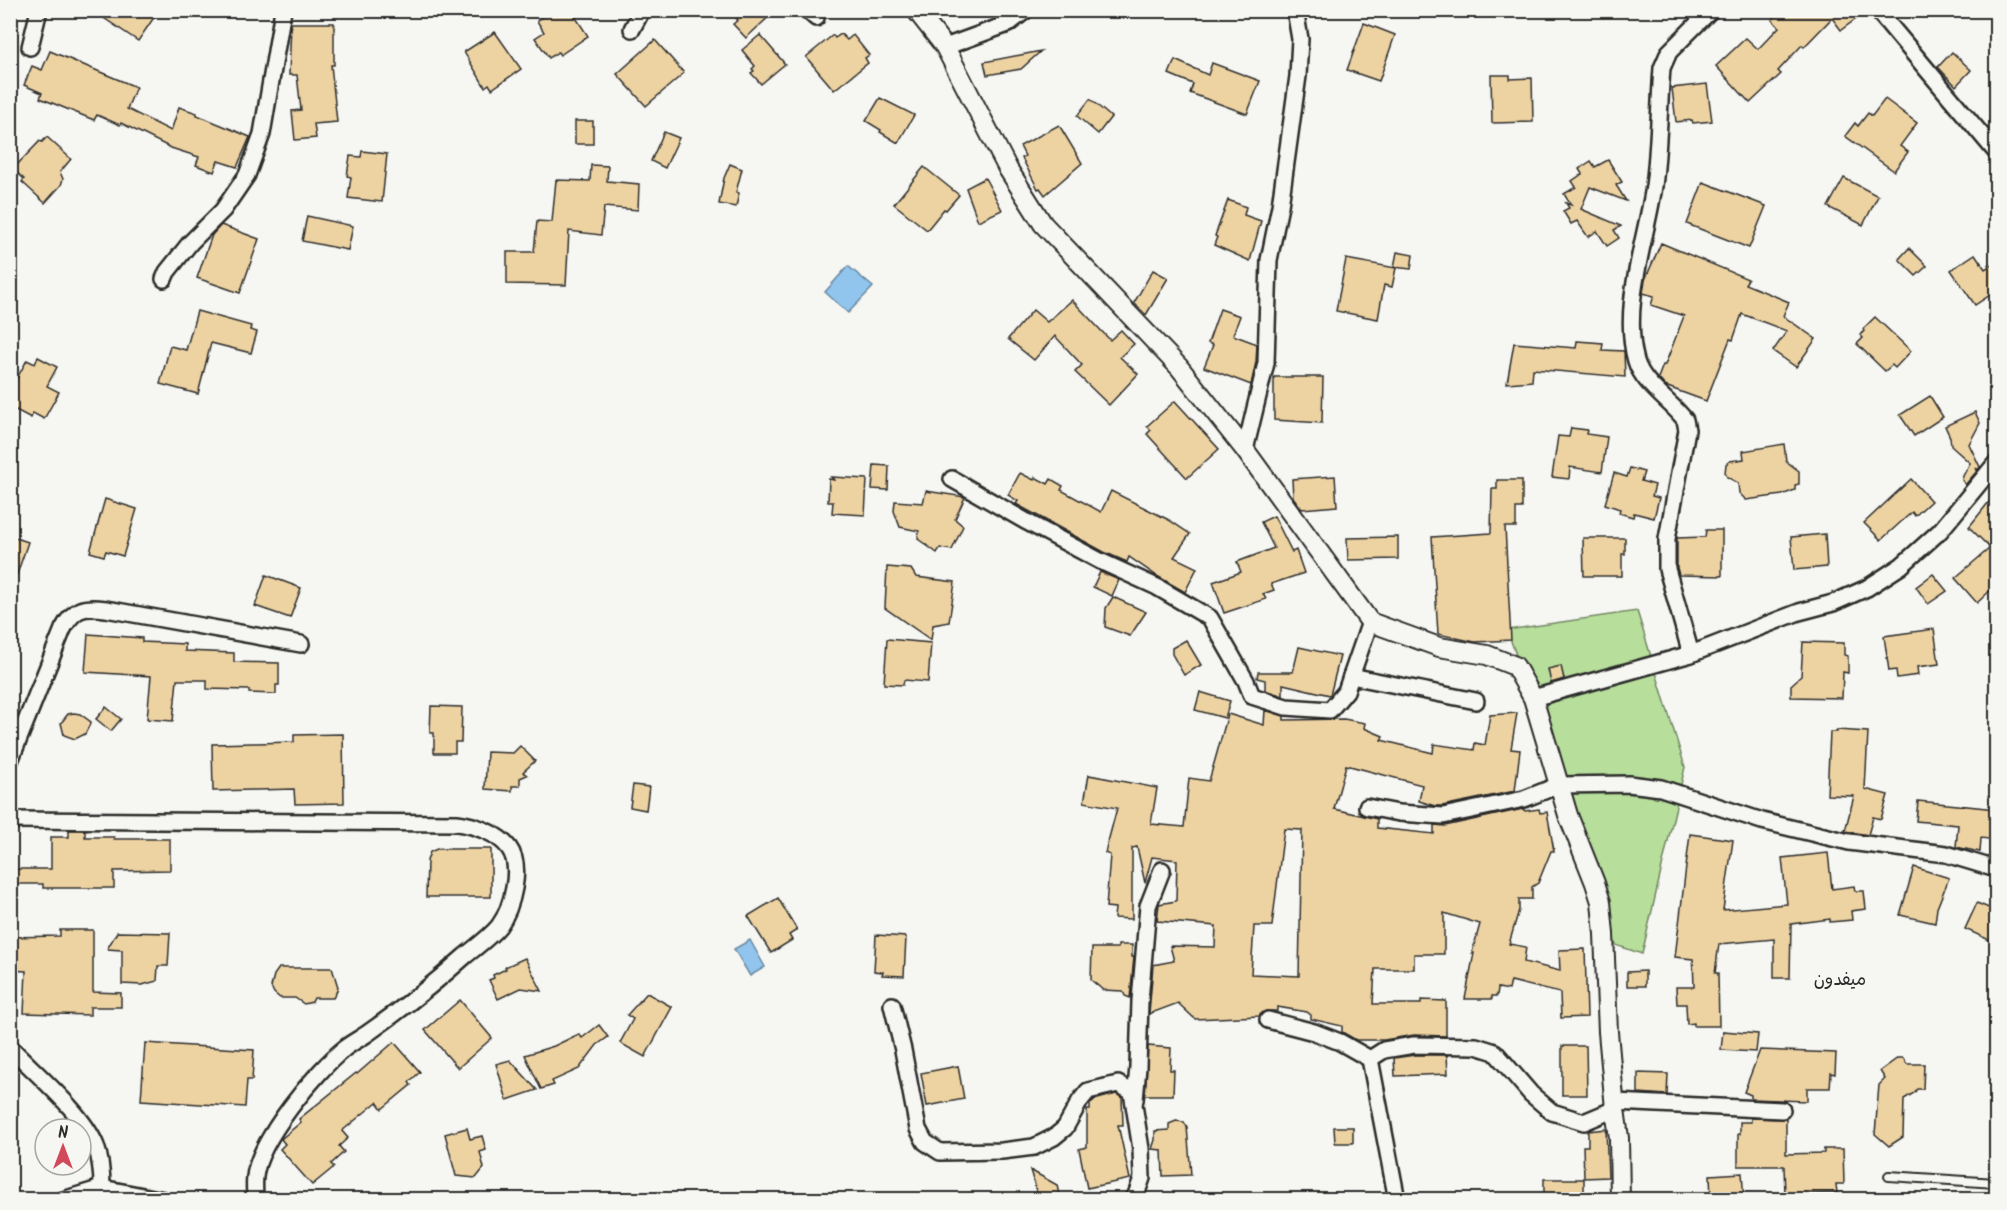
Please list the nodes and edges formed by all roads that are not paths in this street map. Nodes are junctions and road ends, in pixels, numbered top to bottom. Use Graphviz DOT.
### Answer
graph roads {
  1 [pos="39,10"];
  2 [pos="283,10"];
  3 [pos="642,10"];
  4 [pos="916,10"];
  5 [pos="1026,10"];
  6 [pos="1295,10"];
  7 [pos="1712,10"];
  8 [pos="1877,10"];
  9 [pos="632,29"];
  10 [pos="30,47"];
  11 [pos="945,47"];
  12 [pos="1996,152"];
  13 [pos="164,279"];
  14 [pos="1245,450"];
  15 [pos="1996,464"];
  16 [pos="952,479"];
  17 [pos="1370,622"];
  18 [pos="301,644"];
  19 [pos="1691,654"];
  20 [pos="1351,676"];
  21 [pos="1533,698"];
  22 [pos="1476,701"];
  23 [pos="10,760"];
  24 [pos="1559,785"];
  25 [pos="1367,807"];
  26 [pos="10,820"];
  27 [pos="1996,868"];
  28 [pos="1162,870"];
  29 [pos="892,1005"];
  30 [pos="1268,1020"];
  31 [pos="10,1047"];
  32 [pos="1370,1059"];
  33 [pos="1135,1100"];
  34 [pos="1614,1106"];
  35 [pos="1782,1110"];
  36 [pos="1889,1176"];
  37 [pos="1996,1183"];
  38 [pos="102,1188"];
  39 [pos="63,1200"];
  40 [pos="164,1200"];
  41 [pos="255,1200"];
  42 [pos="1131,1200"];
  43 [pos="1397,1200"];
  44 [pos="1620,1200"];
  1 -- 10 [label="street"];
  2 -- 13 [label="street"];
  3 -- 9 [label="street"];
  4 -- 11 [label="street"];
  5 -- 11 [label="street"];
  6 -- 14 [label="street"];
  7 -- 19 [label="street"];
  8 -- 12 [label="street"];
  11 -- 14 [label="street"];
  14 -- 17 [label="street"];
  15 -- 19 [label="street"];
  16 -- 20 [label="street"];
  17 -- 20 [label="street"];
  17 -- 21 [label="street"];
  18 -- 23 [label="street"];
  19 -- 21 [label="street"];
  20 -- 22 [label="street"];
  21 -- 24 [label="street"];
  24 -- 25 [label="street"];
  24 -- 27 [label="street"];
  24 -- 34 [label="street"];
  26 -- 41 [label="street"];
  28 -- 33 [label="street"];
  29 -- 33 [label="street"];
  30 -- 32 [label="street"];
  31 -- 38 [label="street"];
  32 -- 34 [label="street"];
  32 -- 43 [label="street"];
  33 -- 42 [label="street"];
  34 -- 35 [label="street"];
  34 -- 44 [label="street"];
  36 -- 37 [label="lane"];
  38 -- 39 [label="street"];
  38 -- 40 [label="street"];
}
